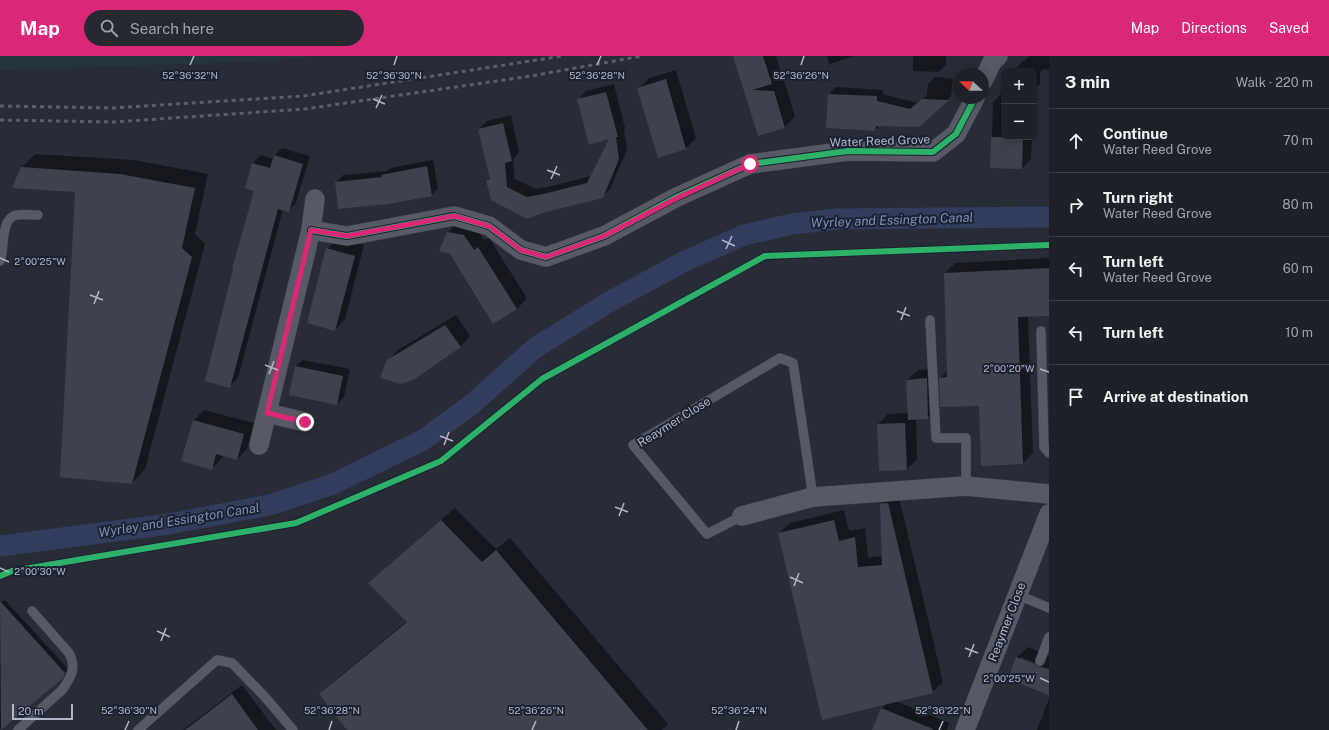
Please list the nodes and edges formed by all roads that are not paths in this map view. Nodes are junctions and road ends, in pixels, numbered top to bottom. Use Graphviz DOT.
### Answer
graph roads {
  1 [pos="998,56"];
  2 [pos="989,68"];
  3 [pos="972,104"];
  4 [pos="315,199"];
  5 [pos="38,215"];
  6 [pos="311,230"];
  7 [pos="0,261"];
  8 [pos="930,320"];
  9 [pos="1041,331"];
  10 [pos="267,413"];
  11 [pos="305,422"];
  12 [pos="259,445"];
  13 [pos="1049,453"];
  14 [pos="966,486"];
  15 [pos="1049,494"];
  16 [pos="813,496"];
  17 [pos="1049,514"];
  18 [pos="742,516"];
  19 [pos="1018,595"];
  20 [pos="1049,608"];
  21 [pos="32,611"];
  22 [pos="1049,637"];
  23 [pos="1040,660"];
  24 [pos="18,730"];
  25 [pos="138,730"];
  26 [pos="293,730"];
  27 [pos="965,730"];
  1 -- 2 [label="street"];
  3 -- 6 [label="street, Water Reed Grove"];
  4 -- 6 [label="street"];
  5 -- 7 [label="lane"];
  6 -- 10 [label="street"];
  8 -- 14 [label="lane"];
  9 -- 13 [label="lane"];
  10 -- 11 [label="street"];
  10 -- 12 [label="street"];
  14 -- 15 [label="street, Reaymer Close"];
  14 -- 16 [label="street, Reaymer Close"];
  16 -- 18 [label="street, Reaymer Close"];
  16 -- 18 [label="lane, Reaymer Close"];
  17 -- 19 [label="street, Reaymer Close"];
  19 -- 20 [label="lane"];
  19 -- 27 [label="street, Reaymer Close"];
  21 -- 24 [label="lane"];
  22 -- 23 [label="lane"];
  25 -- 26 [label="lane"];
}
